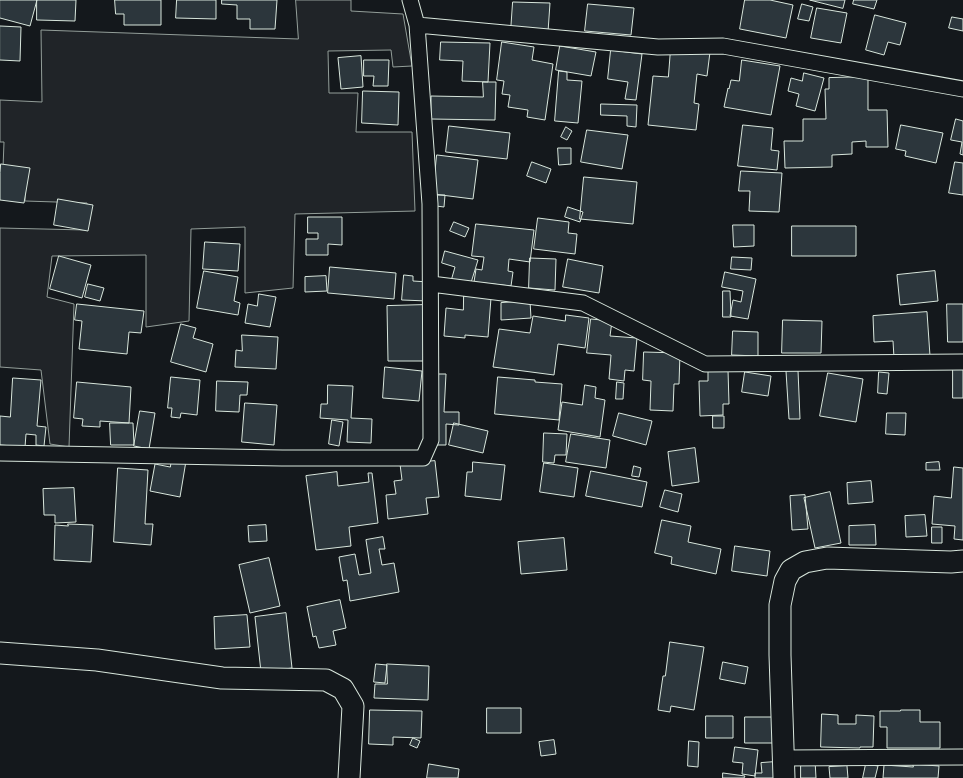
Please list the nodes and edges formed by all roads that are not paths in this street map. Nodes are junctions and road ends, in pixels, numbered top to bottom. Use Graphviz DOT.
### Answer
graph roads {
  1 [pos="410,0"];
  2 [pos="417,25"];
  3 [pos="963,89"];
  4 [pos="431,284"];
  5 [pos="963,362"];
  6 [pos="0,453"];
  7 [pos="963,561"];
  8 [pos="0,653"];
  9 [pos="963,757"];
  10 [pos="783,768"];
  11 [pos="349,778"];
  1 -- 2 [label="street"];
  2 -- 3 [label="street"];
  2 -- 4 [label="street"];
  4 -- 5 [label="street"];
  4 -- 6 [label="street"];
  7 -- 10 [label="street"];
  8 -- 11 [label="street"];
  9 -- 10 [label="street"];
}
